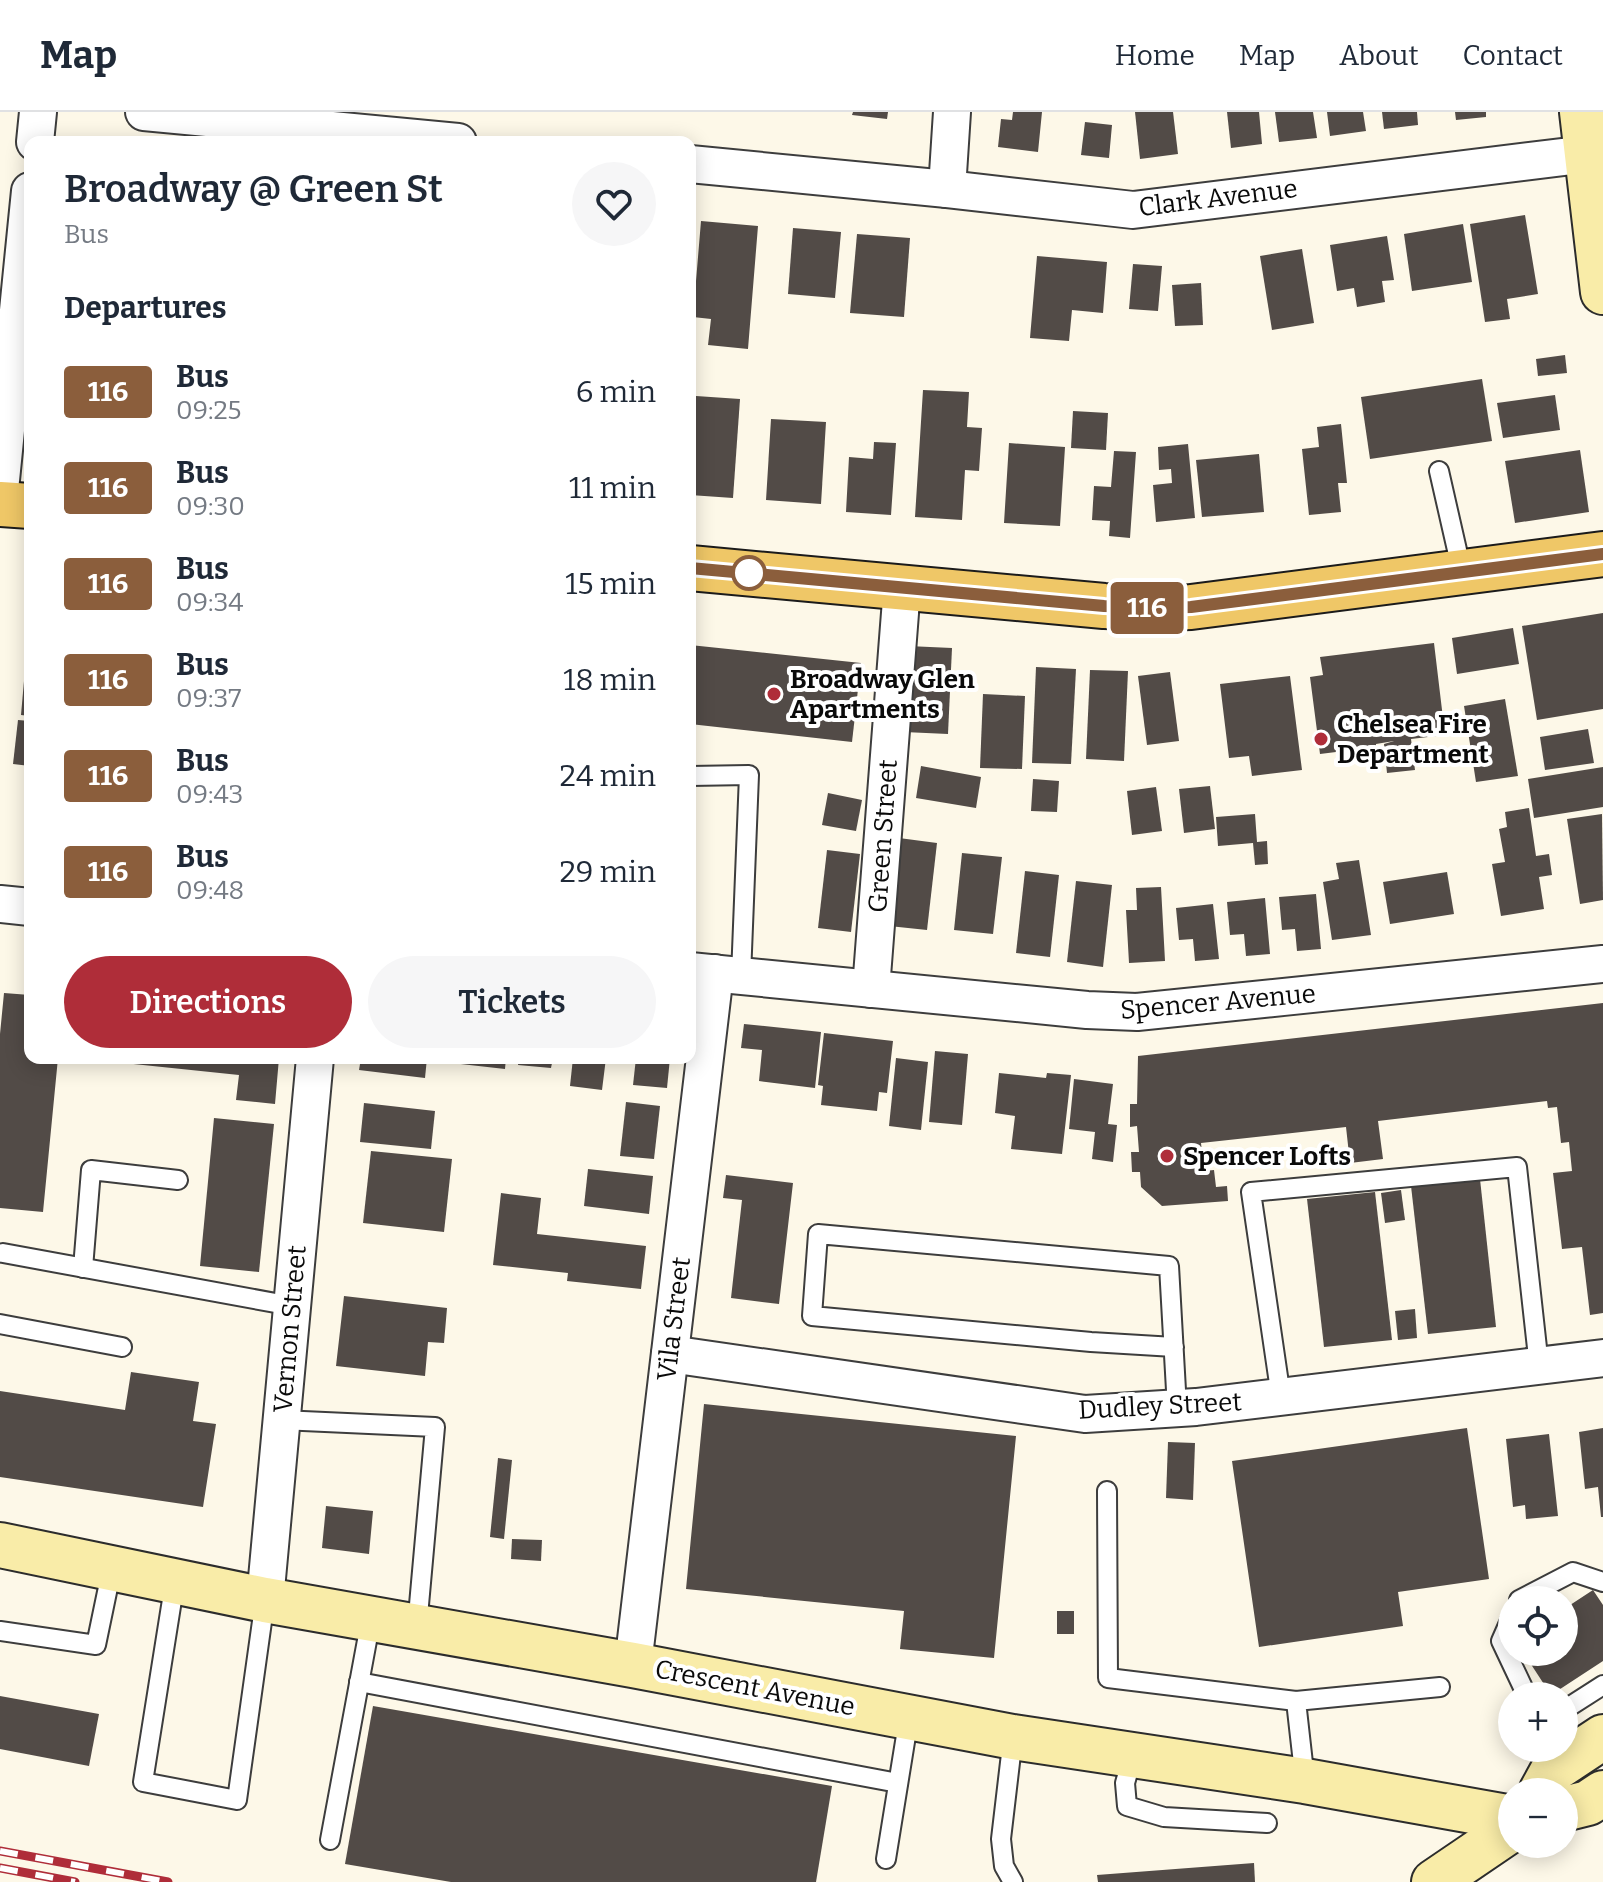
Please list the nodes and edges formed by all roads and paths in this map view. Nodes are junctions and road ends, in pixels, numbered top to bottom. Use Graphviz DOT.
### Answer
graph roads {
  1 [pos="38,112"];
  2 [pos="144,112"];
  3 [pos="952,112"];
  4 [pos="36,136"];
  5 [pos="395,136"];
  6 [pos="1591,139"];
  7 [pos="696,165"];
  8 [pos="947,189"];
  9 [pos="24,251"];
  10 [pos="1603,292"];
  11 [pos="1439,471"];
  12 [pos="0,490"];
  13 [pos="0,504"];
  14 [pos="24,506"];
  15 [pos="1603,554"];
  16 [pos="696,569"];
  17 [pos="1462,572"];
  18 [pos="902,587"];
  19 [pos="696,776"];
  20 [pos="0,904"];
  21 [pos="24,906"];
  22 [pos="1603,964"];
  23 [pos="715,974"];
  24 [pos="871,989"];
  25 [pos="314,1064"];
  26 [pos="178,1180"];
  27 [pos="3,1253"];
  28 [pos="83,1268"];
  29 [pos="292,1306"];
  30 [pos="0,1324"];
  31 [pos="122,1347"];
  32 [pos="1174,1347"];
  33 [pos="670,1354"];
  34 [pos="1603,1358"];
  35 [pos="1539,1366"];
  36 [pos="1281,1397"];
  37 [pos="1177,1408"];
  38 [pos="281,1420"];
  39 [pos="1107,1491"];
  40 [pos="0,1545"];
  41 [pos="112,1568"];
  42 [pos="175,1581"];
  43 [pos="1603,1582"];
  44 [pos="1546,1586"];
  45 [pos="265,1600"];
  46 [pos="371,1619"];
  47 [pos="417,1627"];
  48 [pos="0,1631"];
  49 [pos="633,1665"];
  50 [pos="359,1682"];
  51 [pos="1603,1685"];
  52 [pos="1440,1687"];
  53 [pos="1296,1701"];
  54 [pos="1578,1701"];
  55 [pos="909,1717"];
  56 [pos="1013,1737"];
  57 [pos="1603,1737"];
  58 [pos="1133,1755"];
  59 [pos="1549,1778"];
  60 [pos="1305,1781"];
  61 [pos="898,1783"];
  62 [pos="1603,1793"];
  63 [pos="1578,1806"];
  64 [pos="1498,1815"];
  65 [pos="1267,1823"];
  66 [pos="1578,1829"];
  67 [pos="1603,1833"];
  68 [pos="1498,1839"];
  69 [pos="330,1840"];
  70 [pos="886,1859"];
  71 [pos="1013,1882"];
  72 [pos="1434,1882"];
  1 -- 4 [label="street"];
  2 -- 5 [label="street"];
  3 -- 8 [label="street"];
  6 -- 8 [label="street, Clark Avenue"];
  6 -- 10 [label="street"];
  7 -- 8 [label="street, Clark Avenue"];
  9 -- 12 [label="street"];
  11 -- 17 [label="lane"];
  13 -- 14 [label="main road"];
  15 -- 17 [label="main road"];
  16 -- 18 [label="main road"];
  17 -- 18 [label="main road"];
  18 -- 24 [label="street, Green Street"];
  19 -- 23 [label="lane"];
  20 -- 21 [label="street"];
  22 -- 24 [label="street, Spencer Avenue"];
  23 -- 24 [label="street, Spencer Avenue"];
  23 -- 33 [label="street, Vila Street"];
  25 -- 29 [label="street, Vernon Street"];
  26 -- 28 [label="lane"];
  27 -- 28 [label="lane"];
  28 -- 29 [label="lane"];
  29 -- 38 [label="street, Vernon Street"];
  30 -- 31 [label="lane"];
  32 -- 32 [label="lane"];
  32 -- 37 [label="lane"];
  33 -- 37 [label="street, Dudley Street"];
  33 -- 49 [label="street, Vila Street"];
  34 -- 35 [label="street, Dudley Street"];
  35 -- 36 [label="street, Dudley Street"];
  35 -- 36 [label="lane"];
  36 -- 37 [label="street, Dudley Street"];
  38 -- 45 [label="street, Vernon Street"];
  38 -- 47 [label="lane"];
  39 -- 53 [label="lane"];
  40 -- 41 [label="street, Crescent Avenue"];
  41 -- 42 [label="street, Crescent Avenue"];
  41 -- 48 [label="lane"];
  42 -- 45 [label="street, Crescent Avenue"];
  42 -- 45 [label="lane"];
  43 -- 44 [label="lane"];
  45 -- 46 [label="street, Crescent Avenue"];
  46 -- 47 [label="street, Crescent Avenue"];
  46 -- 50 [label="lane"];
  47 -- 49 [label="street, Crescent Avenue"];
  49 -- 55 [label="street, Crescent Avenue"];
  50 -- 61 [label="lane"];
  50 -- 69 [label="lane"];
  51 -- 54 [label="lane"];
  52 -- 53 [label="lane"];
  53 -- 60 [label="lane"];
  55 -- 56 [label="street, Crescent Avenue"];
  55 -- 61 [label="lane"];
  56 -- 58 [label="street, Crescent Avenue"];
  56 -- 71 [label="lane"];
  57 -- 59 [label="street"];
  58 -- 60 [label="street, Crescent Avenue"];
  58 -- 65 [label="lane"];
  60 -- 64 [label="street, Crescent Avenue"];
  61 -- 70 [label="lane"];
  62 -- 63 [label="street"];
  66 -- 67 [label="street"];
  68 -- 72 [label="street"];
}
